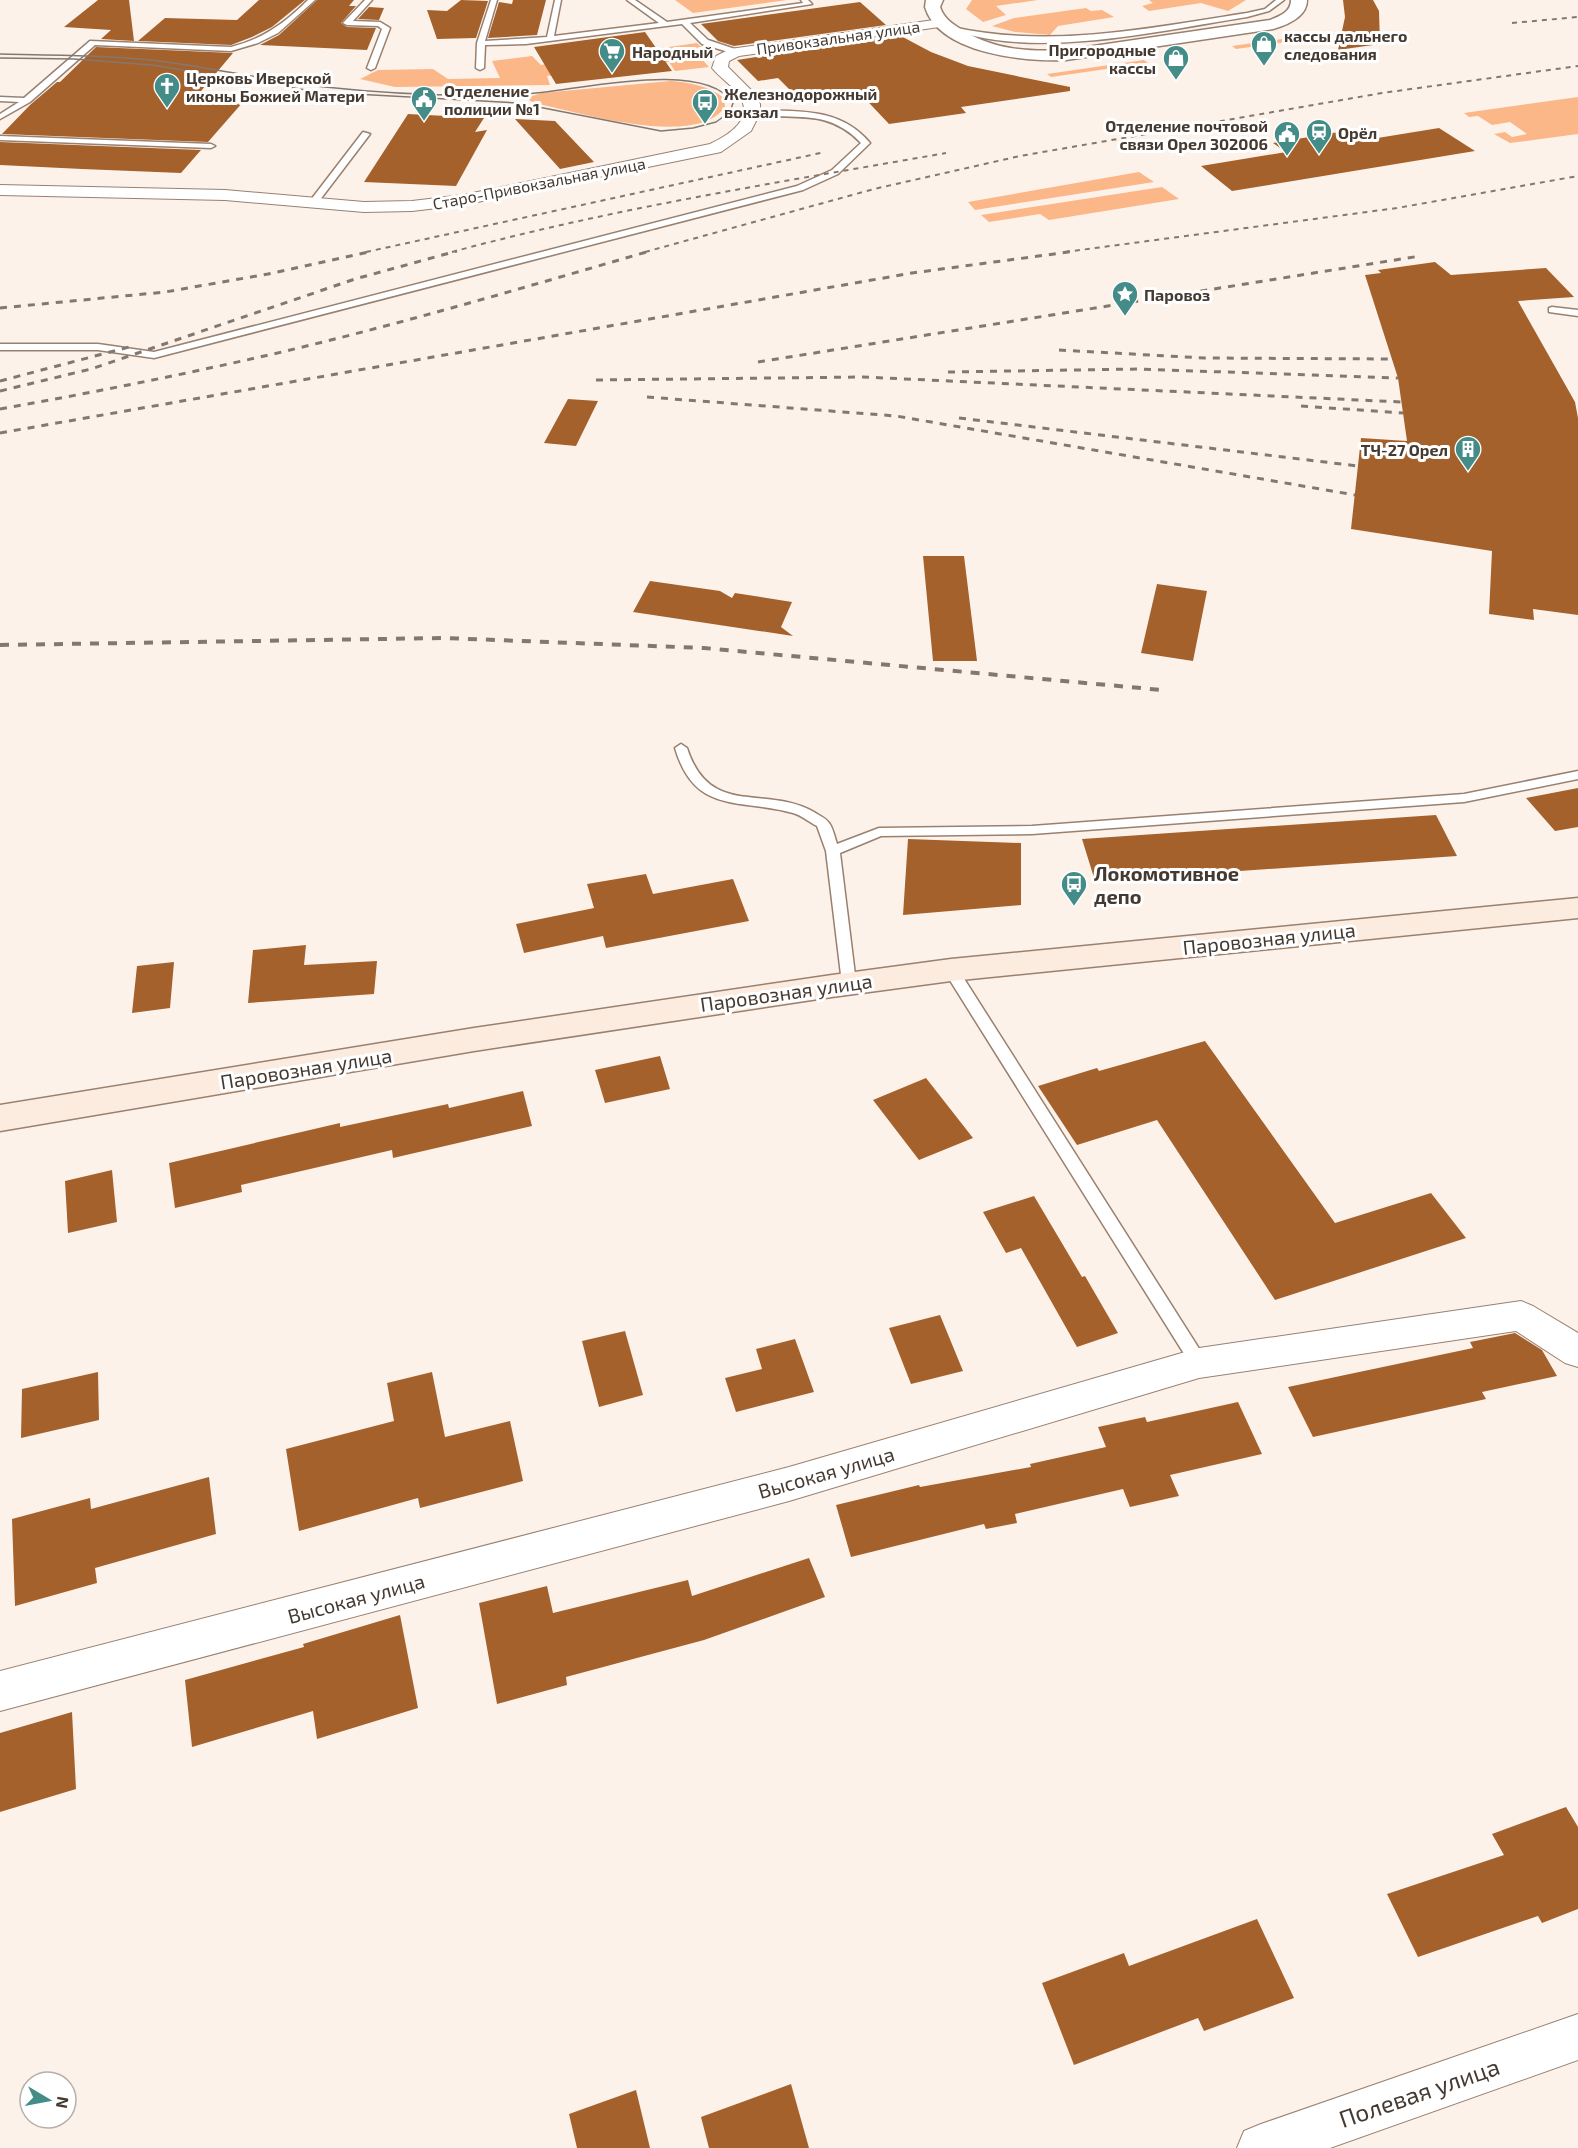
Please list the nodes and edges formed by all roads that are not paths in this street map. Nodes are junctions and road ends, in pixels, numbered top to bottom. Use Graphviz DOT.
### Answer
graph roads {
  1 [pos="312,0"];
  2 [pos="369,0"];
  3 [pos="494,0"];
  4 [pos="558,0"];
  5 [pos="630,0"];
  6 [pos="804,0"];
  7 [pos="935,0"];
  8 [pos="1281,0"];
  9 [pos="1299,0"];
  10 [pos="684,22"];
  11 [pos="665,24"];
  12 [pos="945,25"];
  13 [pos="550,39"];
  14 [pos="481,43"];
  15 [pos="735,52"];
  16 [pos="371,68"];
  17 [pos="480,68"];
  18 [pos="0,99"];
  19 [pos="27,99"];
  20 [pos="752,112"];
  21 [pos="0,117"];
  22 [pos="366,134"];
  23 [pos="0,138"];
  24 [pos="211,146"];
  25 [pos="0,190"];
  26 [pos="313,203"];
  27 [pos="1552,310"];
  28 [pos="1578,313"];
  29 [pos="0,347"];
  30 [pos="681,748"];
  31 [pos="1578,775"];
  32 [pos="833,851"];
  33 [pos="1578,908"];
  34 [pos="951,970"];
  35 [pos="849,983"];
  36 [pos="0,1118"];
  37 [pos="1578,1352"];
  38 [pos="1199,1363"];
  39 [pos="0,1692"];
  40 [pos="1578,2037"];
  41 [pos="1261,2148"];
  1 -- 19 [label="lane"];
  2 -- 16 [label="lane"];
  3 -- 14 [label="lane"];
  4 -- 13 [label="lane"];
  5 -- 11 [label="lane"];
  6 -- 10 [label="lane"];
  7 -- 12 [label="street, Привокзальная улица"];
  8 -- 12 [label="lane"];
  9 -- 12 [label="street"];
  10 -- 11 [label="lane"];
  10 -- 15 [label="lane"];
  11 -- 13 [label="lane"];
  12 -- 15 [label="street, Привокзальная улица"];
  13 -- 14 [label="lane"];
  14 -- 17 [label="lane"];
  15 -- 20 [label="street, Привокзальная улица"];
  18 -- 19 [label="lane"];
  19 -- 21 [label="lane"];
  20 -- 26 [label="street, Старо-Привокзальная улица"];
  20 -- 29 [label="lane"];
  22 -- 26 [label="lane"];
  23 -- 24 [label="lane"];
  25 -- 26 [label="street, Старо-Привокзальная улица"];
  27 -- 28 [label="lane"];
  30 -- 32 [label="lane"];
  31 -- 32 [label="lane"];
  32 -- 35 [label="lane"];
  33 -- 34 [label="main road, Паровозная улица"];
  34 -- 35 [label="main road, Паровозная улица"];
  34 -- 38 [label="lane"];
  35 -- 36 [label="main road, Паровозная улица"];
  37 -- 38 [label="street, Высокая улица"];
  38 -- 39 [label="street, Высокая улица"];
  40 -- 41 [label="street, Полевая улица"];
}
